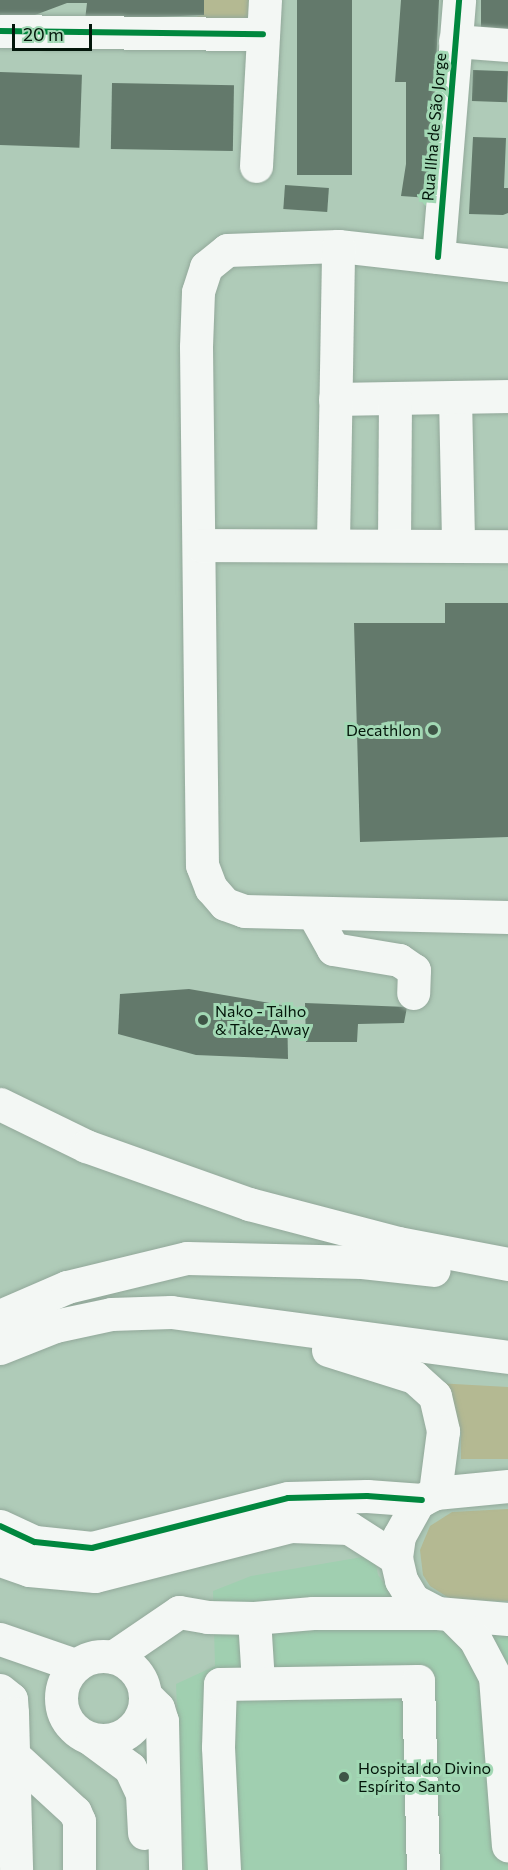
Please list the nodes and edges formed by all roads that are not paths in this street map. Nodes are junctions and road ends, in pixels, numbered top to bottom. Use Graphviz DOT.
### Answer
graph roads {
  1 [pos="265,0"];
  2 [pos="459,0"];
  3 [pos="0,31"];
  4 [pos="263,34"];
  5 [pos="455,41"];
  6 [pos="508,45"];
  7 [pos="256,166"];
  8 [pos="338,246"];
  9 [pos="438,257"];
  10 [pos="508,265"];
  11 [pos="508,396"];
  12 [pos="455,397"];
  13 [pos="395,398"];
  14 [pos="335,399"];
  15 [pos="333,542"];
  16 [pos="394,543"];
  17 [pos="200,545"];
  18 [pos="458,545"];
  19 [pos="508,546"];
  20 [pos="314,913"];
  21 [pos="508,917"];
  22 [pos="413,993"];
  23 [pos="0,1104"];
  24 [pos="508,1264"];
  25 [pos="508,1274"];
  26 [pos="0,1316"];
  27 [pos="260,1321"];
  28 [pos="0,1348"];
  29 [pos="508,1357"];
  30 [pos="508,1486"];
  31 [pos="429,1497"];
  32 [pos="0,1526"];
  33 [pos="0,1560"];
  34 [pos="398,1569"];
  35 [pos="313,1613"];
  36 [pos="445,1614"];
  37 [pos="207,1617"];
  38 [pos="255,1618"];
  39 [pos="508,1618"];
  40 [pos="0,1640"];
  41 [pos="0,1655"];
  42 [pos="113,1657"];
  43 [pos="75,1665"];
  44 [pos="258,1682"];
  45 [pos="142,1686"];
  46 [pos="0,1690"];
  47 [pos="60,1701"];
  48 [pos="92,1740"];
  49 [pos="13,1755"];
  50 [pos="508,1846"];
  51 [pos="16,1870"];
  52 [pos="79,1870"];
  53 [pos="145,1870"];
  54 [pos="165,1870"];
  55 [pos="224,1870"];
  56 [pos="423,1870"];
  1 -- 4 [label="main road"];
  2 -- 5 [label="main road, Rua Ilha de São Jorge"];
  3 -- 4 [label="main road"];
  4 -- 7 [label="main road"];
  5 -- 6 [label="main road"];
  5 -- 9 [label="main road, Rua Ilha de São Jorge"];
  8 -- 9 [label="main road"];
  8 -- 14 [label="main road"];
  8 -- 17 [label="main road"];
  9 -- 10 [label="main road"];
  11 -- 12 [label="main road"];
  12 -- 13 [label="main road"];
  12 -- 18 [label="main road"];
  13 -- 14 [label="main road"];
  13 -- 16 [label="main road"];
  14 -- 15 [label="main road"];
  15 -- 16 [label="main road"];
  15 -- 17 [label="main road"];
  16 -- 18 [label="main road"];
  17 -- 20 [label="main road"];
  18 -- 19 [label="main road"];
  20 -- 21 [label="main road"];
  20 -- 22 [label="main road"];
  23 -- 24 [label="main road"];
  25 -- 26 [label="main road"];
  27 -- 28 [label="main road"];
  27 -- 29 [label="main road"];
  27 -- 31 [label="main road"];
  30 -- 31 [label="main road"];
  31 -- 32 [label="main road"];
  31 -- 34 [label="main road"];
  33 -- 34 [label="main road"];
  34 -- 35 [label="main road"];
  34 -- 36 [label="main road"];
  35 -- 36 [label="main road"];
  35 -- 38 [label="main road"];
  36 -- 39 [label="main road"];
  36 -- 50 [label="main road"];
  37 -- 38 [label="main road"];
  37 -- 42 [label="main road"];
  37 -- 45 [label="main road"];
  38 -- 44 [label="main road"];
  40 -- 43 [label="main road"];
  41 -- 47 [label="main road"];
  42 -- 43 [label="main road"];
  42 -- 45 [label="main road"];
  43 -- 47 [label="main road"];
  44 -- 55 [label="main road"];
  44 -- 56 [label="main road"];
  45 -- 48 [label="main road"];
  45 -- 54 [label="main road"];
  46 -- 49 [label="main road"];
  47 -- 48 [label="main road"];
  48 -- 53 [label="main road"];
  49 -- 51 [label="main road"];
  49 -- 52 [label="main road"];
}
